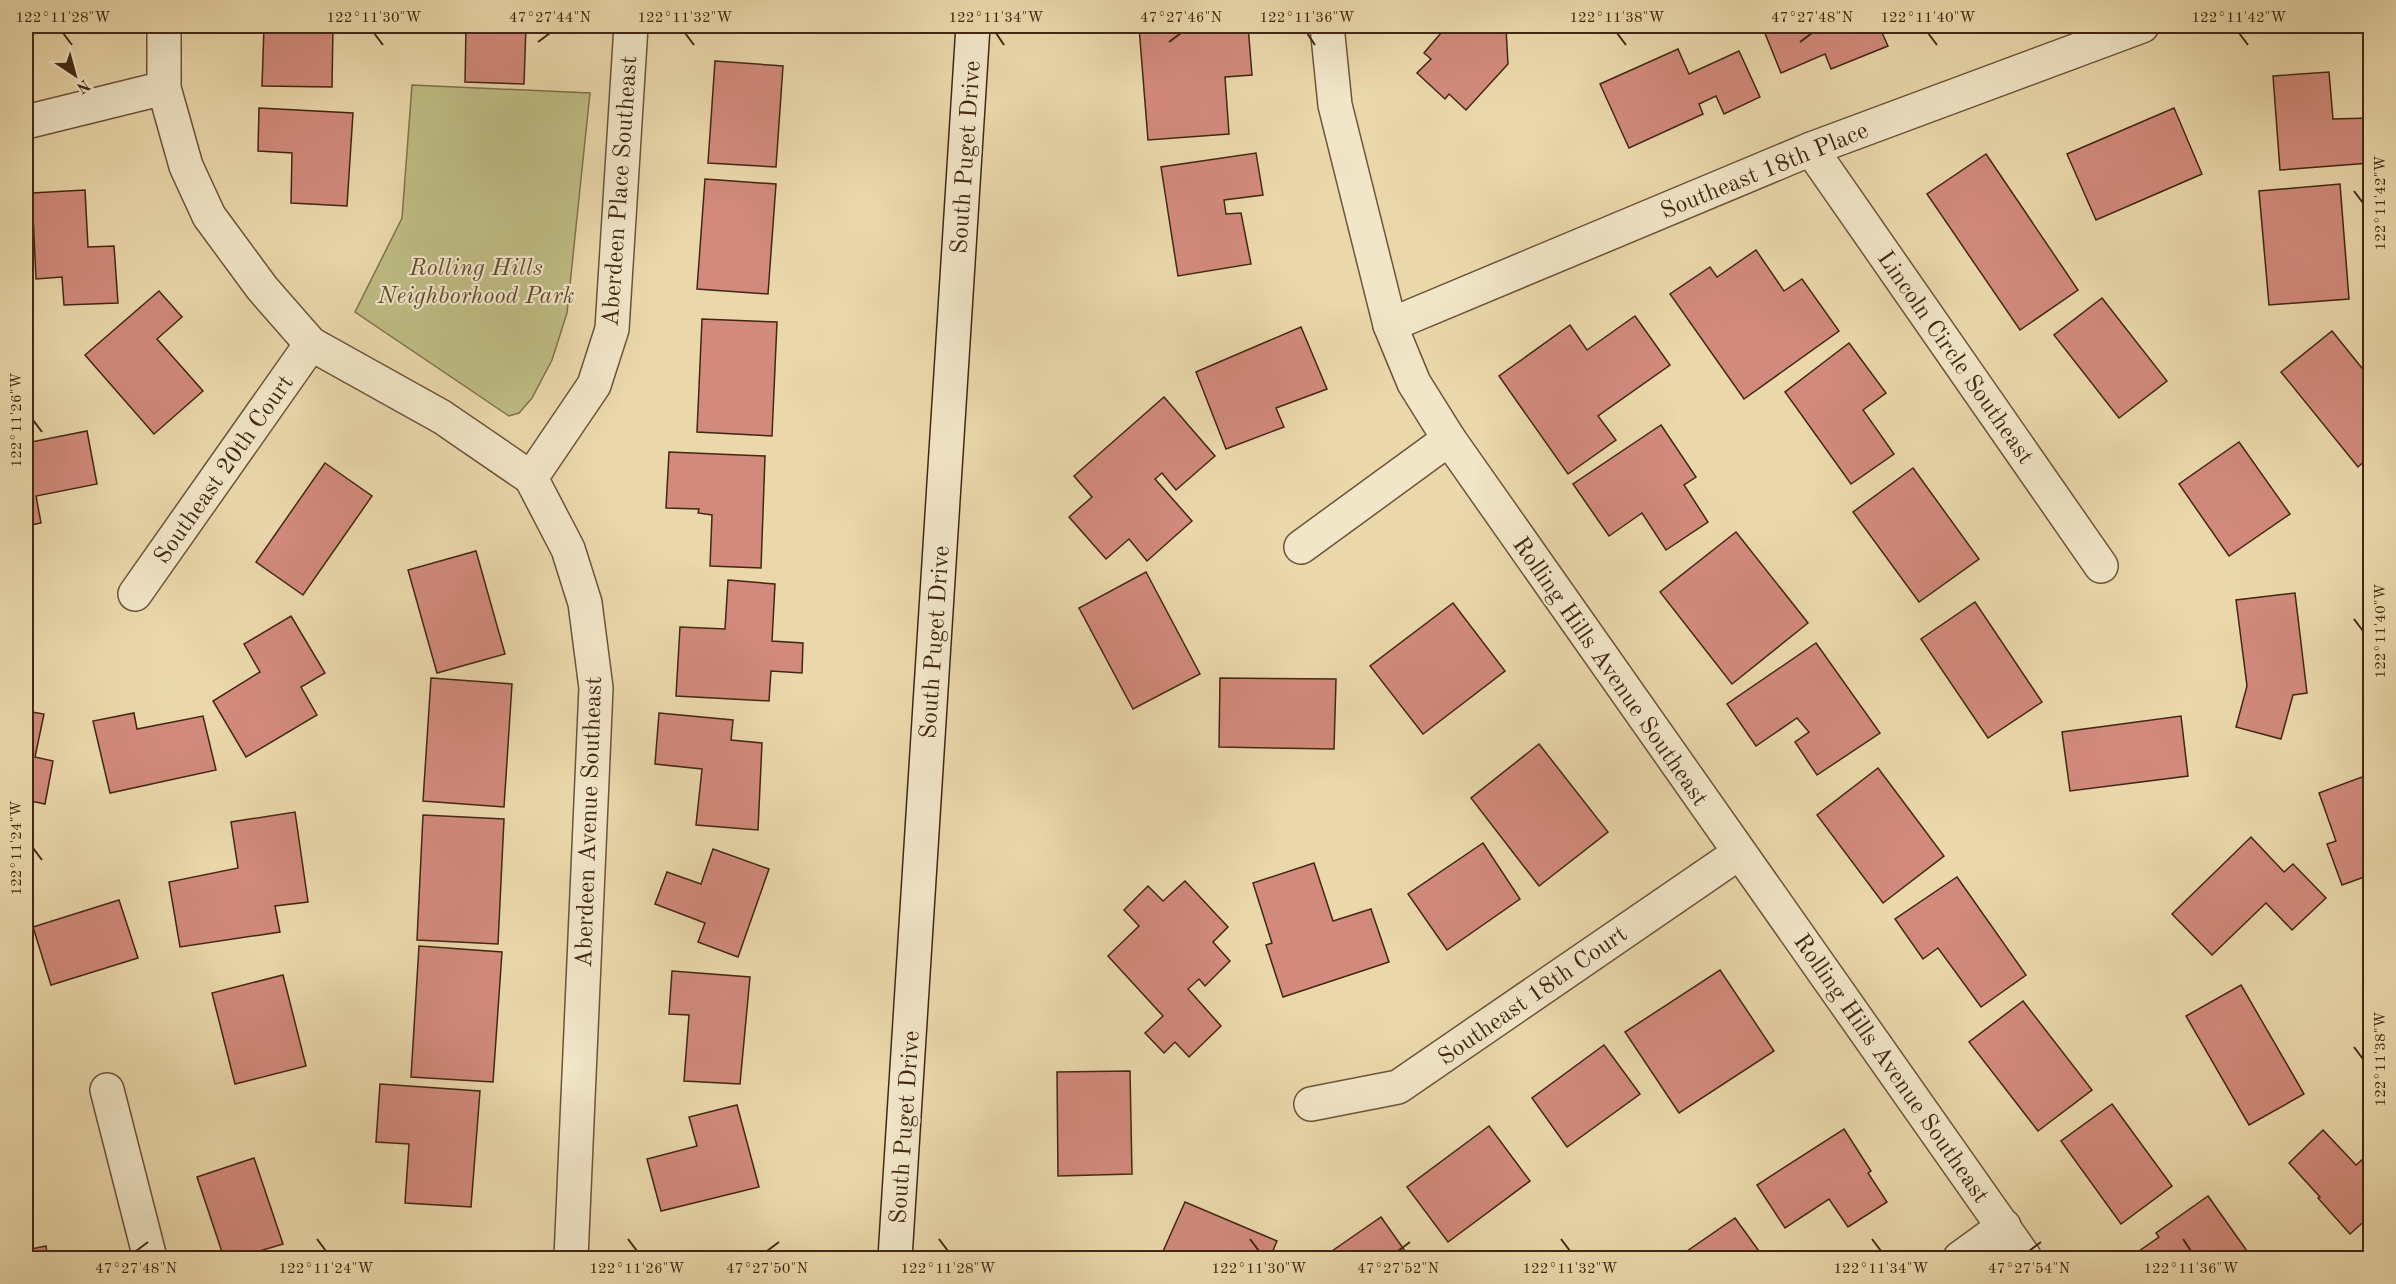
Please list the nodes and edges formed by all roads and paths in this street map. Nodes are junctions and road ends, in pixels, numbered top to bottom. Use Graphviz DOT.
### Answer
graph roads {
  1 [pos="164,26"];
  2 [pos="631,26"];
  3 [pos="973,26"];
  4 [pos="1327,26"];
  5 [pos="2142,26"];
  6 [pos="164,88"];
  7 [pos="26,122"];
  8 [pos="1811,149"];
  9 [pos="1390,325"];
  10 [pos="311,344"];
  11 [pos="1449,440"];
  12 [pos="531,478"];
  13 [pos="1301,547"];
  14 [pos="2101,566"];
  15 [pos="135,594"];
  16 [pos="1739,853"];
  17 [pos="107,1090"];
  18 [pos="1311,1104"];
  19 [pos="2004,1226"];
  20 [pos="150,1258"];
  21 [pos="571,1258"];
  22 [pos="895,1258"];
  23 [pos="1960,1258"];
  24 [pos="2025,1258"];
  1 -- 6 [label="street, Aberdeen Avenue Southeast"];
  2 -- 12 [label="street, Aberdeen Place Southeast"];
  3 -- 22 [label="street, South Puget Drive"];
  4 -- 9 [label="street, Rolling Hills Avenue Southeast"];
  5 -- 8 [label="street, Southeast 18th Place"];
  6 -- 7 [label="street"];
  6 -- 10 [label="street, Aberdeen Avenue Southeast"];
  8 -- 9 [label="street, Southeast 18th Place"];
  8 -- 14 [label="street, Lincoln Circle Southeast"];
  9 -- 11 [label="street, Rolling Hills Avenue Southeast"];
  10 -- 12 [label="street, Aberdeen Avenue Southeast"];
  10 -- 15 [label="street, Southeast 20th Court"];
  11 -- 13 [label="street"];
  11 -- 16 [label="street, Rolling Hills Avenue Southeast"];
  12 -- 21 [label="street, Aberdeen Avenue Southeast"];
  16 -- 18 [label="street, Southeast 18th Court"];
  16 -- 19 [label="street, Rolling Hills Avenue Southeast"];
  17 -- 20 [label="street"];
  19 -- 23 [label="street"];
  19 -- 24 [label="street, Rolling Hills Avenue Southeast"];
}
